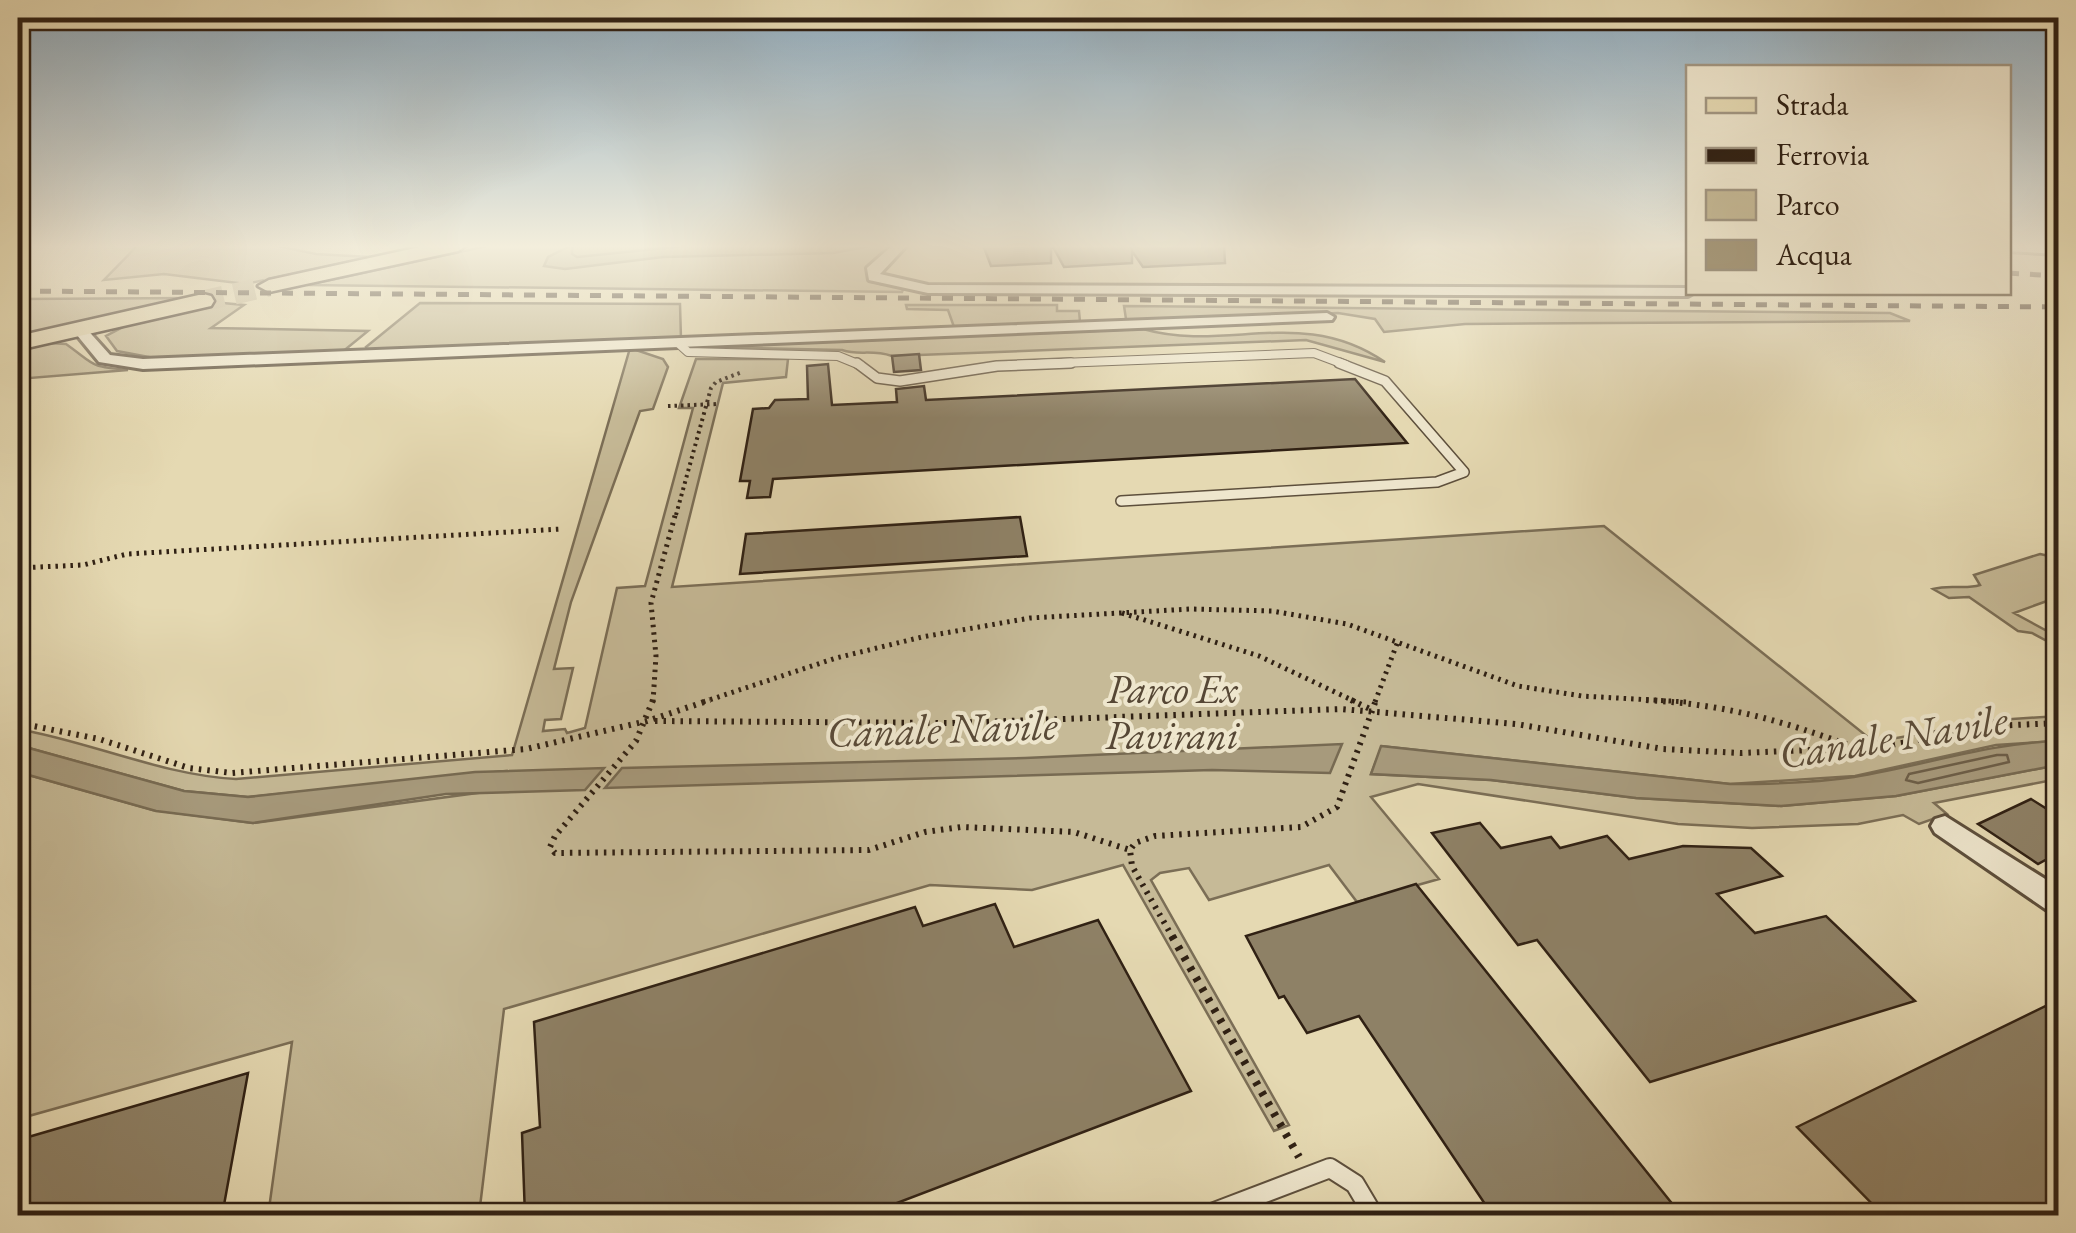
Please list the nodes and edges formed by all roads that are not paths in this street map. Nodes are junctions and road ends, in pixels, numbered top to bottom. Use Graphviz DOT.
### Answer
graph roads {
  1 [pos="196,303"];
  2 [pos="1327,317"];
  3 [pos="79,329"];
  4 [pos="18,343"];
  5 [pos="678,343"];
  6 [pos="1122,500"];
  7 [pos="1945,826"];
  8 [pos="2058,902"];
  9 [pos="1204,1216"];
  10 [pos="1374,1216"];
  1 -- 3 [label="main road"];
  2 -- 5 [label="street"];
  3 -- 4 [label="main road"];
  3 -- 5 [label="street"];
  5 -- 6 [label="lane"];
  7 -- 8 [label="street"];
  9 -- 10 [label="lane"];
}
